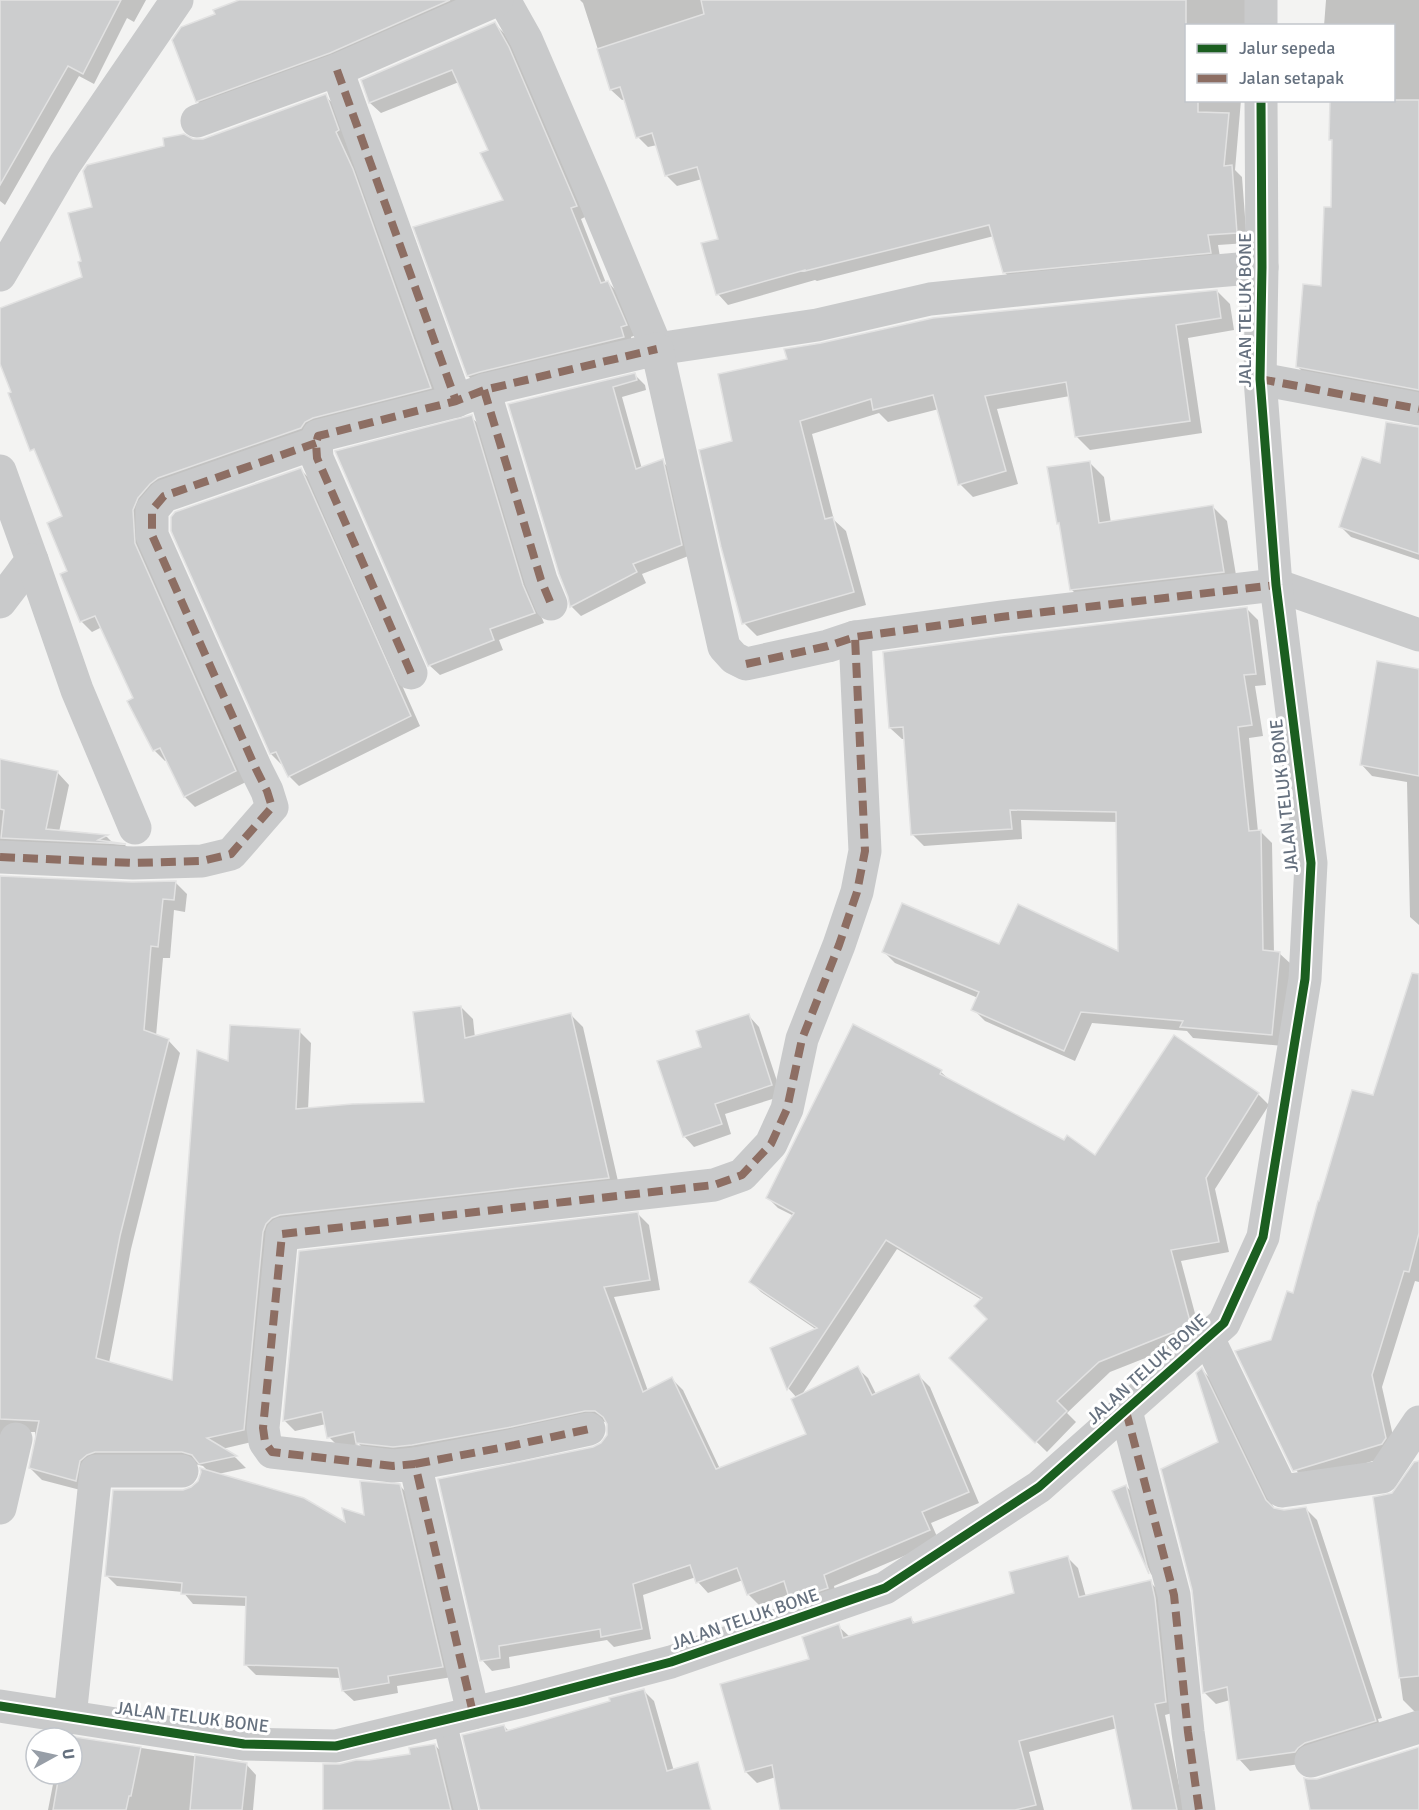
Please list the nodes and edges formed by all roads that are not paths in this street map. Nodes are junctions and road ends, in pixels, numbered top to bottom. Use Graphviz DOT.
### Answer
graph roads {
  1 [pos="177,0"];
  2 [pos="497,0"];
  3 [pos="504,0"];
  4 [pos="1261,0"];
  5 [pos="1261,24"];
  6 [pos="337,70"];
  7 [pos="1261,102"];
  8 [pos="197,121"];
  9 [pos="1262,267"];
  10 [pos="0,275"];
  11 [pos="657,349"];
  12 [pos="1260,379"];
  13 [pos="470,396"];
  14 [pos="1419,409"];
  15 [pos="316,443"];
  16 [pos="0,471"];
  17 [pos="32,560"];
  18 [pos="1276,585"];
  19 [pos="0,602"];
  20 [pos="551,604"];
  21 [pos="1419,635"];
  22 [pos="855,638"];
  23 [pos="411,673"];
  24 [pos="135,828"];
  25 [pos="0,857"];
  26 [pos="1208,1338"];
  27 [pos="1126,1411"];
  28 [pos="1419,1422"];
  29 [pos="589,1429"];
  30 [pos="16,1439"];
  31 [pos="415,1464"];
  32 [pos="182,1471"];
  33 [pos="0,1508"];
  34 [pos="0,1706"];
  35 [pos="459,1716"];
  36 [pos="70,1717"];
  37 [pos="1419,1727"];
  38 [pos="1311,1761"];
  39 [pos="466,1810"];
  40 [pos="1199,1810"];
  1 -- 10 [label="street"];
  2 -- 6 [label="street"];
  3 -- 11 [label="street"];
  4 -- 5 [label="street"];
  6 -- 8 [label="street"];
  6 -- 13 [label="street"];
  7 -- 9 [label="street, JALAN TELUK BONE"];
  9 -- 11 [label="street"];
  9 -- 12 [label="street, JALAN TELUK BONE"];
  11 -- 13 [label="street"];
  11 -- 22 [label="street"];
  12 -- 14 [label="street"];
  12 -- 18 [label="street, JALAN TELUK BONE"];
  13 -- 15 [label="street"];
  13 -- 20 [label="street"];
  15 -- 23 [label="street"];
  15 -- 25 [label="street"];
  16 -- 17 [label="street"];
  17 -- 19 [label="street"];
  17 -- 24 [label="street"];
  18 -- 21 [label="street"];
  18 -- 22 [label="street"];
  18 -- 26 [label="street, JALAN TELUK BONE"];
  22 -- 31 [label="street"];
  26 -- 27 [label="street, JALAN TELUK BONE"];
  26 -- 28 [label="street"];
  27 -- 35 [label="street, JALAN TELUK BONE"];
  27 -- 40 [label="street"];
  29 -- 31 [label="street"];
  30 -- 33 [label="street"];
  31 -- 35 [label="street"];
  32 -- 36 [label="street"];
  34 -- 36 [label="street, JALAN TELUK BONE"];
  35 -- 36 [label="street, JALAN TELUK BONE"];
  35 -- 39 [label="lane"];
  37 -- 38 [label="street"];
}
